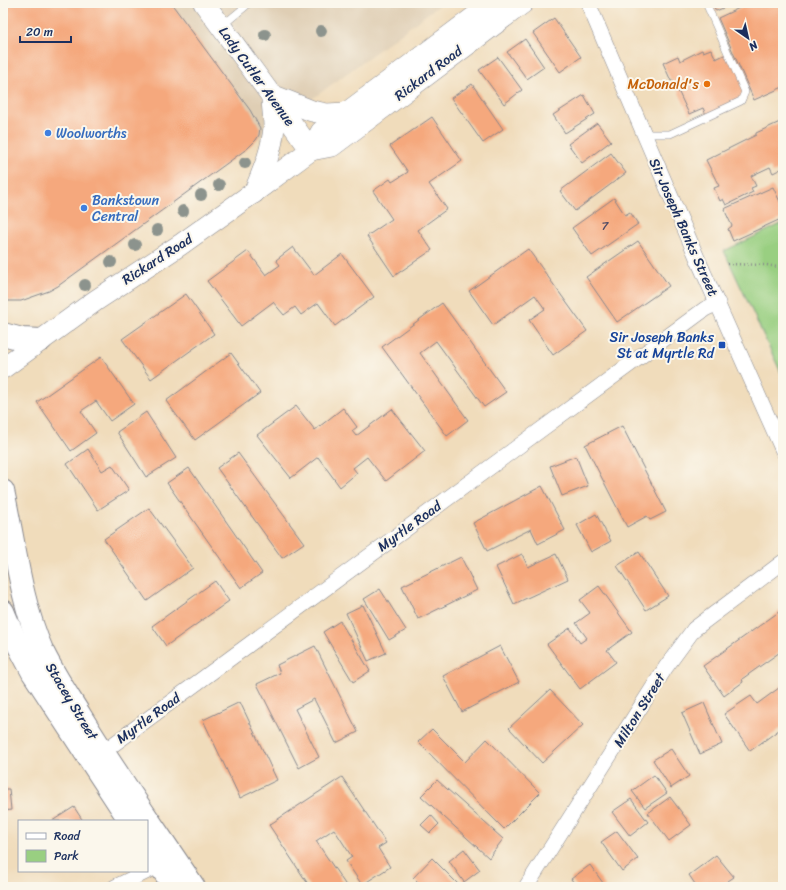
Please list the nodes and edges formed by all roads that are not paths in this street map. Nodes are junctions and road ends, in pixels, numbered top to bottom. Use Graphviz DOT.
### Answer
graph roads {
  1 [pos="204,3"];
  2 [pos="493,3"];
  3 [pos="523,3"];
  4 [pos="588,3"];
  5 [pos="706,3"];
  6 [pos="246,6"];
  7 [pos="221,27"];
  8 [pos="272,95"];
  9 [pos="346,113"];
  10 [pos="644,134"];
  11 [pos="311,150"];
  12 [pos="253,193"];
  13 [pos="718,303"];
  14 [pos="3,334"];
  15 [pos="41,340"];
  16 [pos="3,368"];
  17 [pos="783,450"];
  18 [pos="3,491"];
  19 [pos="783,562"];
  20 [pos="3,611"];
  21 [pos="103,752"];
  22 [pos="129,820"];
  23 [pos="148,847"];
  24 [pos="160,865"];
  25 [pos="148,871"];
  26 [pos="146,872"];
  27 [pos="115,887"];
  28 [pos="174,887"];
  29 [pos="194,887"];
  30 [pos="526,887"];
  1 -- 7 [label="main road, Lady Cutler Avenue"];
  2 -- 9 [label="main road, Rickard Road"];
  3 -- 11 [label="main road, Rickard Road"];
  4 -- 10 [label="street, Sir Joseph Banks Street"];
  5 -- 10 [label="lane"];
  6 -- 7 [label="lane"];
  7 -- 8 [label="main road, Lady Cutler Avenue"];
  8 -- 9 [label="main road"];
  8 -- 11 [label="main road, Lady Cutler Avenue"];
  8 -- 12 [label="main road"];
  9 -- 11 [label="main road, Rickard Road"];
  10 -- 13 [label="street, Sir Joseph Banks Street"];
  11 -- 12 [label="main road, Rickard Road"];
  12 -- 15 [label="main road, Rickard Road"];
  13 -- 17 [label="street, Sir Joseph Banks Street"];
  13 -- 21 [label="street, Myrtle Road"];
  14 -- 15 [label="highway"];
  15 -- 16 [label="main road, Rickard Road"];
  18 -- 21 [label="highway, Stacey Street"];
  19 -- 30 [label="street, Milton Street"];
  20 -- 22 [label="highway, Stacey Street"];
  21 -- 29 [label="highway, Stacey Street"];
  23 -- 24 [label="highway"];
  24 -- 25 [label="street"];
  24 -- 28 [label="highway"];
  26 -- 27 [label="street"];
}
